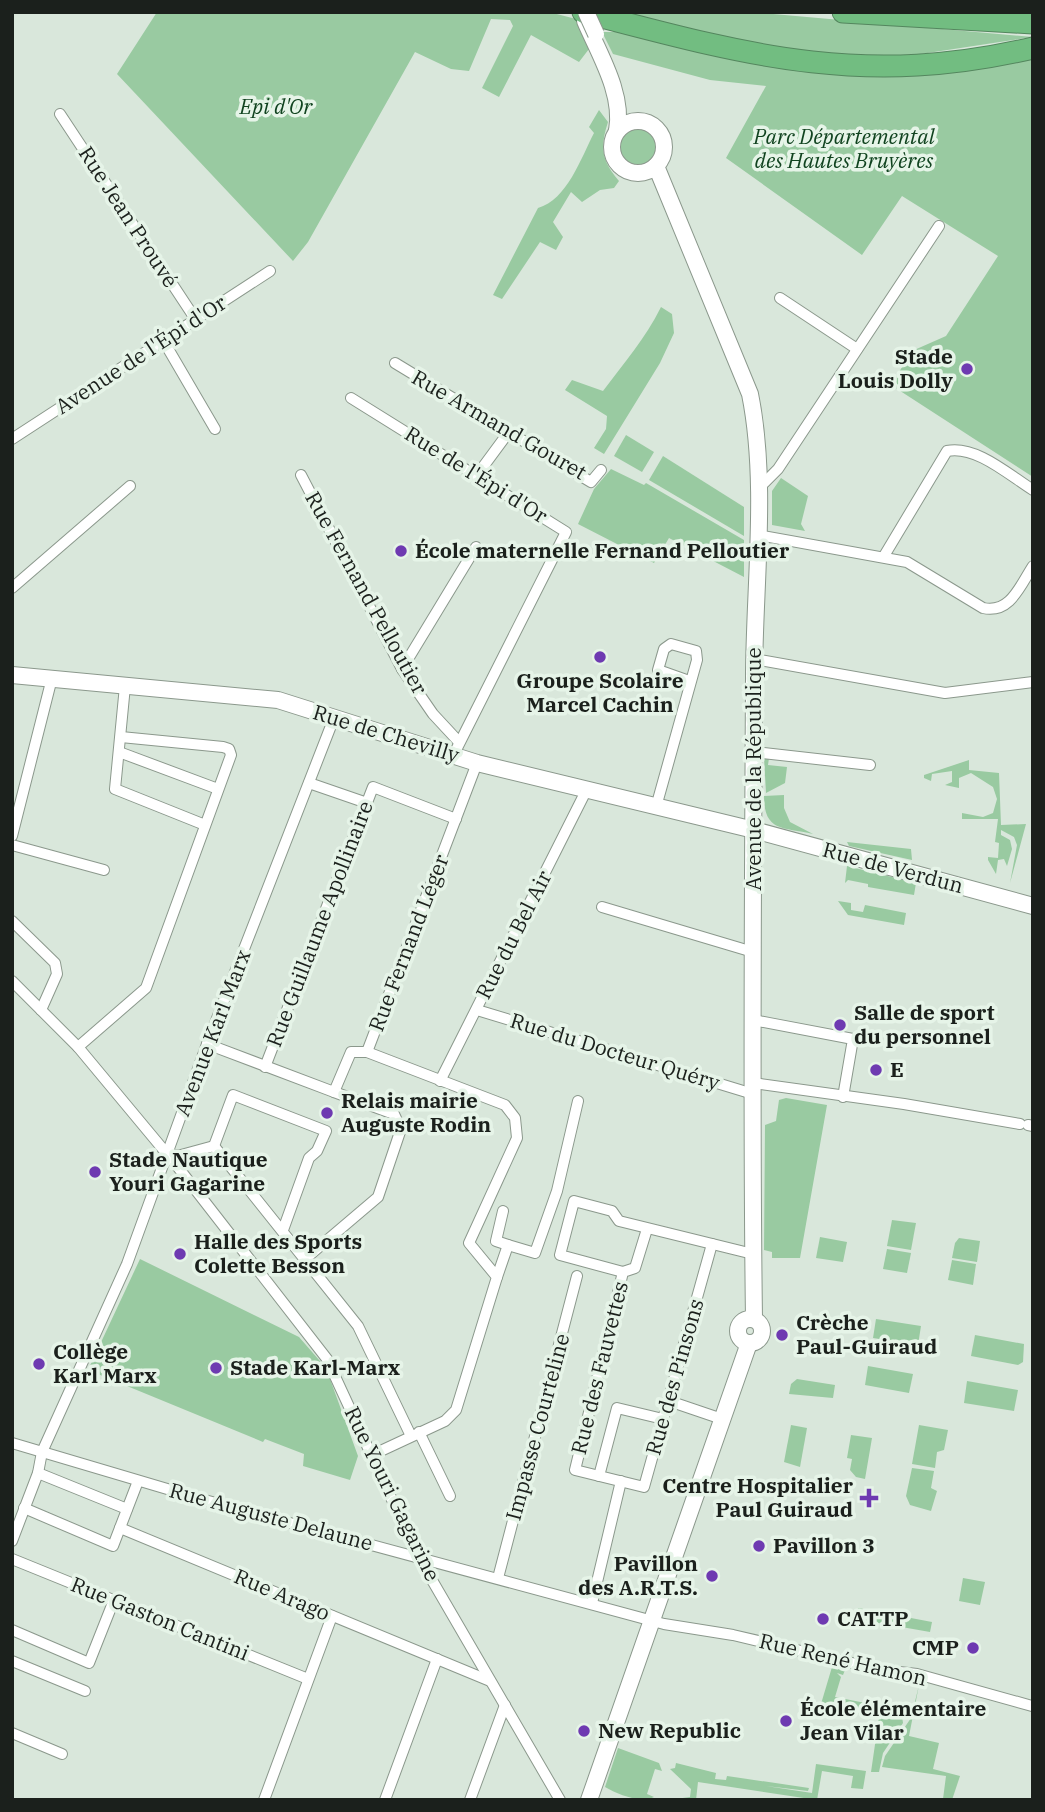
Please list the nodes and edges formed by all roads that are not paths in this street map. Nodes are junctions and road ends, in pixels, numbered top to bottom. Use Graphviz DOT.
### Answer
graph roads {
  1 [pos="583,12"];
  2 [pos="843,12"];
  3 [pos="885,12"];
  4 [pos="909,17"];
  5 [pos="1033,23"];
  6 [pos="594,36"];
  7 [pos="1033,48"];
  8 [pos="60,114"];
  9 [pos="645,122"];
  10 [pos="617,131"];
  11 [pos="649,170"];
  12 [pos="939,226"];
  13 [pos="270,271"];
  14 [pos="780,298"];
  15 [pos="196,320"];
  16 [pos="163,340"];
  17 [pos="857,349"];
  18 [pos="395,363"];
  19 [pos="351,398"];
  20 [pos="215,429"];
  21 [pos="509,433"];
  22 [pos="12,439"];
  23 [pos="601,470"];
  24 [pos="301,475"];
  25 [pos="477,475"];
  26 [pos="757,483"];
  27 [pos="130,486"];
  28 [pos="1033,490"];
  29 [pos="758,535"];
  30 [pos="476,547"];
  31 [pos="884,556"];
  32 [pos="1033,566"];
  33 [pos="12,588"];
  34 [pos="754,659"];
  35 [pos="402,669"];
  36 [pos="12,675"];
  37 [pos="52,678"];
  38 [pos="689,681"];
  39 [pos="1033,682"];
  40 [pos="125,686"];
  41 [pos="334,718"];
  42 [pos="121,737"];
  43 [pos="456,749"];
  44 [pos="119,752"];
  45 [pos="754,752"];
  46 [pos="477,763"];
  47 [pos="870,765"];
  48 [pos="309,783"];
  49 [pos="218,789"];
  50 [pos="587,789"];
  51 [pos="367,803"];
  52 [pos="656,807"];
  53 [pos="456,819"];
  54 [pos="205,825"];
  55 [pos="754,830"];
  56 [pos="12,836"];
  57 [pos="12,845"];
  58 [pos="104,870"];
  59 [pos="1033,906"];
  60 [pos="602,907"];
  61 [pos="12,921"];
  62 [pos="753,952"];
  63 [pos="12,981"];
  64 [pos="41,1010"];
  65 [pos="477,1010"];
  66 [pos="753,1020"];
  67 [pos="207,1044"];
  68 [pos="78,1047"];
  69 [pos="367,1052"];
  70 [pos="265,1066"];
  71 [pos="440,1081"];
  72 [pos="753,1089"];
  73 [pos="334,1091"];
  74 [pos="843,1097"];
  75 [pos="578,1101"];
  76 [pos="1027,1125"];
  77 [pos="214,1146"];
  78 [pos="168,1154"];
  79 [pos="223,1155"];
  80 [pos="177,1166"];
  81 [pos="503,1211"];
  82 [pos="647,1229"];
  83 [pos="283,1230"];
  84 [pos="712,1244"];
  85 [pos="508,1245"];
  86 [pos="753,1254"];
  87 [pos="305,1259"];
  88 [pos="622,1272"];
  89 [pos="497,1276"];
  90 [pos="577,1276"];
  91 [pos="669,1401"];
  92 [pos="663,1419"];
  93 [pos="722,1419"];
  94 [pos="415,1434"];
  95 [pos="12,1443"];
  96 [pos="42,1452"];
  97 [pos="372,1455"];
  98 [pos="38,1473"];
  99 [pos="599,1476"];
  100 [pos="138,1481"];
  101 [pos="621,1481"];
  102 [pos="450,1496"];
  103 [pos="24,1508"];
  104 [pos="127,1509"];
  105 [pos="120,1528"];
  106 [pos="12,1541"];
  107 [pos="418,1556"];
  108 [pos="12,1559"];
  109 [pos="498,1578"];
  110 [pos="114,1600"];
  111 [pos="592,1603"];
  112 [pos="332,1616"];
  113 [pos="652,1620"];
  114 [pos="12,1630"];
  115 [pos="437,1659"];
  116 [pos="12,1661"];
  117 [pos="308,1679"];
  118 [pos="490,1681"];
  119 [pos="85,1691"];
  120 [pos="505,1704"];
  121 [pos="1032,1708"];
  122 [pos="12,1733"];
  123 [pos="62,1754"];
  124 [pos="264,1800"];
  125 [pos="385,1800"];
  126 [pos="470,1800"];
  127 [pos="560,1800"];
  128 [pos="589,1800"];
  1 -- 6 [label="main road, bridge"];
  1 -- 7 [label="highway"];
  2 -- 4 [label="highway"];
  3 -- 4 [label="highway"];
  4 -- 5 [label="highway"];
  6 -- 9 [label="main road"];
  6 -- 10 [label="main road"];
  8 -- 15 [label="street, Rue Jean Prouvé"];
  9 -- 10 [label="main road"];
  9 -- 11 [label="main road"];
  10 -- 11 [label="main road"];
  11 -- 26 [label="main road, Avenue de la République"];
  12 -- 17 [label="street"];
  13 -- 15 [label="street, Avenue de l'Épi d'Or"];
  14 -- 17 [label="street"];
  15 -- 16 [label="street, Avenue de l'Épi d'Or"];
  16 -- 20 [label="street"];
  16 -- 22 [label="street, Avenue de l'Épi d'Or"];
  17 -- 26 [label="street"];
  18 -- 21 [label="street, Rue Armand Gouret"];
  19 -- 25 [label="street, Rue de l'Épi d'Or"];
  21 -- 23 [label="street, Rue Armand Gouret"];
  21 -- 25 [label="street"];
  24 -- 35 [label="street, Rue Fernand Pelloutier"];
  25 -- 43 [label="street, Rue de l'Épi d'Or"];
  26 -- 29 [label="main road, Avenue de la République"];
  27 -- 33 [label="street"];
  28 -- 31 [label="street"];
  29 -- 31 [label="street"];
  29 -- 34 [label="main road, Avenue de la République"];
  30 -- 35 [label="street"];
  31 -- 32 [label="street"];
  34 -- 39 [label="street"];
  34 -- 45 [label="main road, Avenue de la République"];
  35 -- 43 [label="street, Rue Fernand Pelloutier"];
  36 -- 37 [label="main road, Rue de Chevilly"];
  37 -- 40 [label="main road, Rue de Chevilly"];
  37 -- 56 [label="street"];
  38 -- 52 [label="street"];
  40 -- 41 [label="main road, Rue de Chevilly"];
  40 -- 42 [label="street"];
  41 -- 43 [label="main road, Rue de Chevilly"];
  41 -- 48 [label="street, Avenue Karl Marx"];
  42 -- 44 [label="street"];
  42 -- 49 [label="street"];
  43 -- 46 [label="main road, Rue de Chevilly"];
  44 -- 49 [label="street"];
  44 -- 54 [label="street"];
  45 -- 47 [label="street"];
  45 -- 55 [label="main road, Avenue de la République"];
  46 -- 50 [label="main road, Rue de Chevilly"];
  46 -- 53 [label="street, Rue Fernand Léger"];
  48 -- 51 [label="street"];
  48 -- 67 [label="street, Avenue Karl Marx"];
  49 -- 54 [label="street"];
  50 -- 52 [label="main road, Rue de Chevilly"];
  50 -- 65 [label="street, Rue du Bel Air"];
  51 -- 53 [label="street, Rue Guillaume Apollinaire"];
  51 -- 70 [label="street, Rue Guillaume Apollinaire"];
  52 -- 55 [label="main road, Rue de Chevilly"];
  53 -- 69 [label="street, Rue Fernand Léger"];
  54 -- 68 [label="street"];
  55 -- 59 [label="main road, Rue de Verdun"];
  55 -- 62 [label="main road, Avenue de la République"];
  57 -- 58 [label="street"];
  60 -- 62 [label="street"];
  61 -- 64 [label="street"];
  62 -- 66 [label="main road, Avenue de la République"];
  63 -- 64 [label="street, Rue Youri Gagarine"];
  64 -- 68 [label="street, Rue Youri Gagarine"];
  65 -- 71 [label="street, Rue du Bel Air"];
  65 -- 72 [label="street, Rue du Docteur Quéry"];
  66 -- 72 [label="main road, Avenue de la République"];
  66 -- 74 [label="street"];
  67 -- 70 [label="street"];
  67 -- 78 [label="street, Avenue Karl Marx"];
  68 -- 78 [label="street, Rue Youri Gagarine"];
  69 -- 71 [label="street, Rue Fernand Léger"];
  69 -- 73 [label="street"];
  70 -- 73 [label="street"];
  71 -- 89 [label="street, Rue Fernand Léger"];
  72 -- 74 [label="street, Rue du Docteur Quéry"];
  72 -- 86 [label="main road, Avenue de la République"];
  73 -- 87 [label="street"];
  74 -- 76 [label="street, Rue du Docteur Quéry"];
  75 -- 85 [label="street"];
  77 -- 78 [label="street"];
  77 -- 79 [label="street"];
  77 -- 83 [label="street"];
  78 -- 80 [label="street, Rue Youri Gagarine"];
  78 -- 96 [label="street, Avenue Karl Marx"];
  79 -- 80 [label="street"];
  79 -- 83 [label="street"];
  80 -- 97 [label="street, Rue Youri Gagarine"];
  81 -- 85 [label="street"];
  82 -- 84 [label="street"];
  82 -- 88 [label="street, Rue des Fauvettes"];
  82 -- 88 [label="street"];
  83 -- 87 [label="street"];
  84 -- 86 [label="street"];
  84 -- 91 [label="street, Rue des Pinsons"];
  85 -- 89 [label="street"];
  86 -- 93 [label="main road, Avenue de la République"];
  87 -- 94 [label="street"];
  88 -- 99 [label="street, Rue des Fauvettes"];
  89 -- 94 [label="street"];
  90 -- 109 [label="street, Impasse Courteline"];
  91 -- 92 [label="street, Rue des Pinsons"];
  91 -- 93 [label="street"];
  92 -- 99 [label="street"];
  92 -- 101 [label="street, Rue des Pinsons"];
  93 -- 113 [label="main road, Avenue de la République"];
  94 -- 97 [label="street"];
  94 -- 102 [label="street"];
  95 -- 96 [label="street, Rue Auguste Delaune"];
  96 -- 98 [label="street, Avenue Karl Marx"];
  96 -- 100 [label="street, Rue Auguste Delaune"];
  97 -- 107 [label="street, Rue Youri Gagarine"];
  98 -- 103 [label="street, Avenue Karl Marx"];
  98 -- 104 [label="street"];
  99 -- 101 [label="street, Rue des Fauvettes"];
  100 -- 104 [label="street"];
  100 -- 107 [label="street, Rue Auguste Delaune"];
  101 -- 111 [label="street"];
  103 -- 105 [label="street"];
  103 -- 106 [label="street, Avenue Karl Marx"];
  104 -- 105 [label="street"];
  105 -- 112 [label="street, Rue Arago"];
  107 -- 109 [label="street, Rue Auguste Delaune"];
  107 -- 118 [label="street, Rue Youri Gagarine"];
  108 -- 110 [label="street, Rue Gaston Cantini"];
  109 -- 111 [label="street, Rue Auguste Delaune"];
  110 -- 114 [label="street"];
  110 -- 117 [label="street, Rue Gaston Cantini"];
  111 -- 113 [label="street, Rue Auguste Delaune"];
  112 -- 115 [label="street, Rue Arago"];
  112 -- 117 [label="street"];
  113 -- 121 [label="street, Rue René Hamon"];
  113 -- 128 [label="main road, Avenue de la République"];
  115 -- 118 [label="street, Rue Arago"];
  115 -- 125 [label="street"];
  116 -- 119 [label="street"];
  117 -- 124 [label="street"];
  118 -- 120 [label="street, Rue Youri Gagarine"];
  120 -- 126 [label="street"];
  120 -- 127 [label="street, Rue Youri Gagarine"];
  122 -- 123 [label="street"];
}
